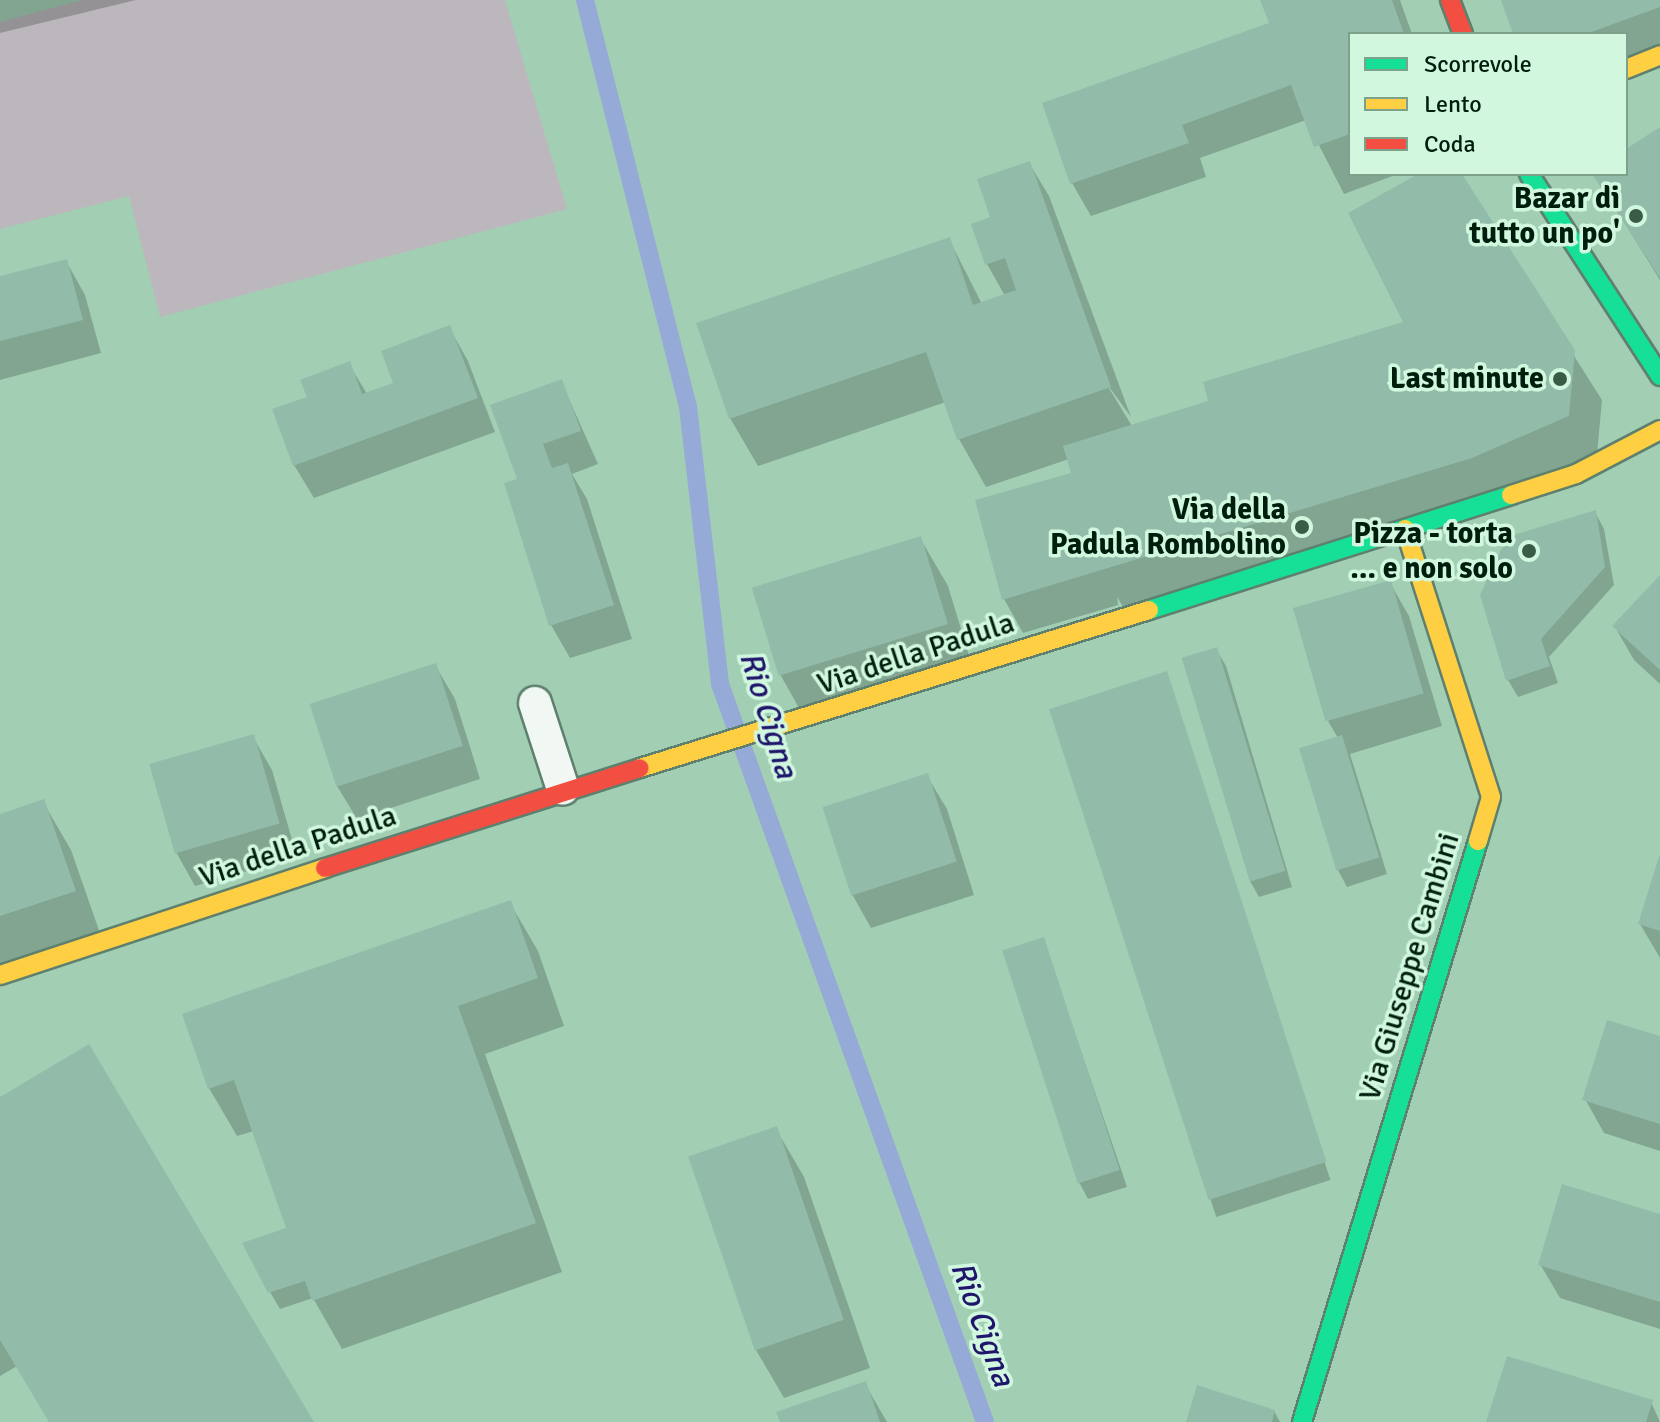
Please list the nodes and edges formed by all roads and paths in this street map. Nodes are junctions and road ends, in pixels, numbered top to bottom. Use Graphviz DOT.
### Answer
graph roads {
  1 [pos="1450,0"];
  2 [pos="1462,32"];
  3 [pos="1660,55"];
  4 [pos="1628,68"];
  5 [pos="1530,176"];
  6 [pos="1660,376"];
  7 [pos="1660,430"];
  8 [pos="1405,529"];
  9 [pos="535,703"];
  10 [pos="563,789"];
  11 [pos="0,975"];
  12 [pos="1302,1422"];
  1 -- 2 [label="street"];
  3 -- 4 [label="street"];
  5 -- 6 [label="street"];
  7 -- 8 [label="street, Via della Padula"];
  8 -- 10 [label="street, Via della Padula"];
  8 -- 12 [label="street, Via Giuseppe Cambini"];
  9 -- 10 [label="lane"];
  10 -- 11 [label="street, Via della Padula"];
}
